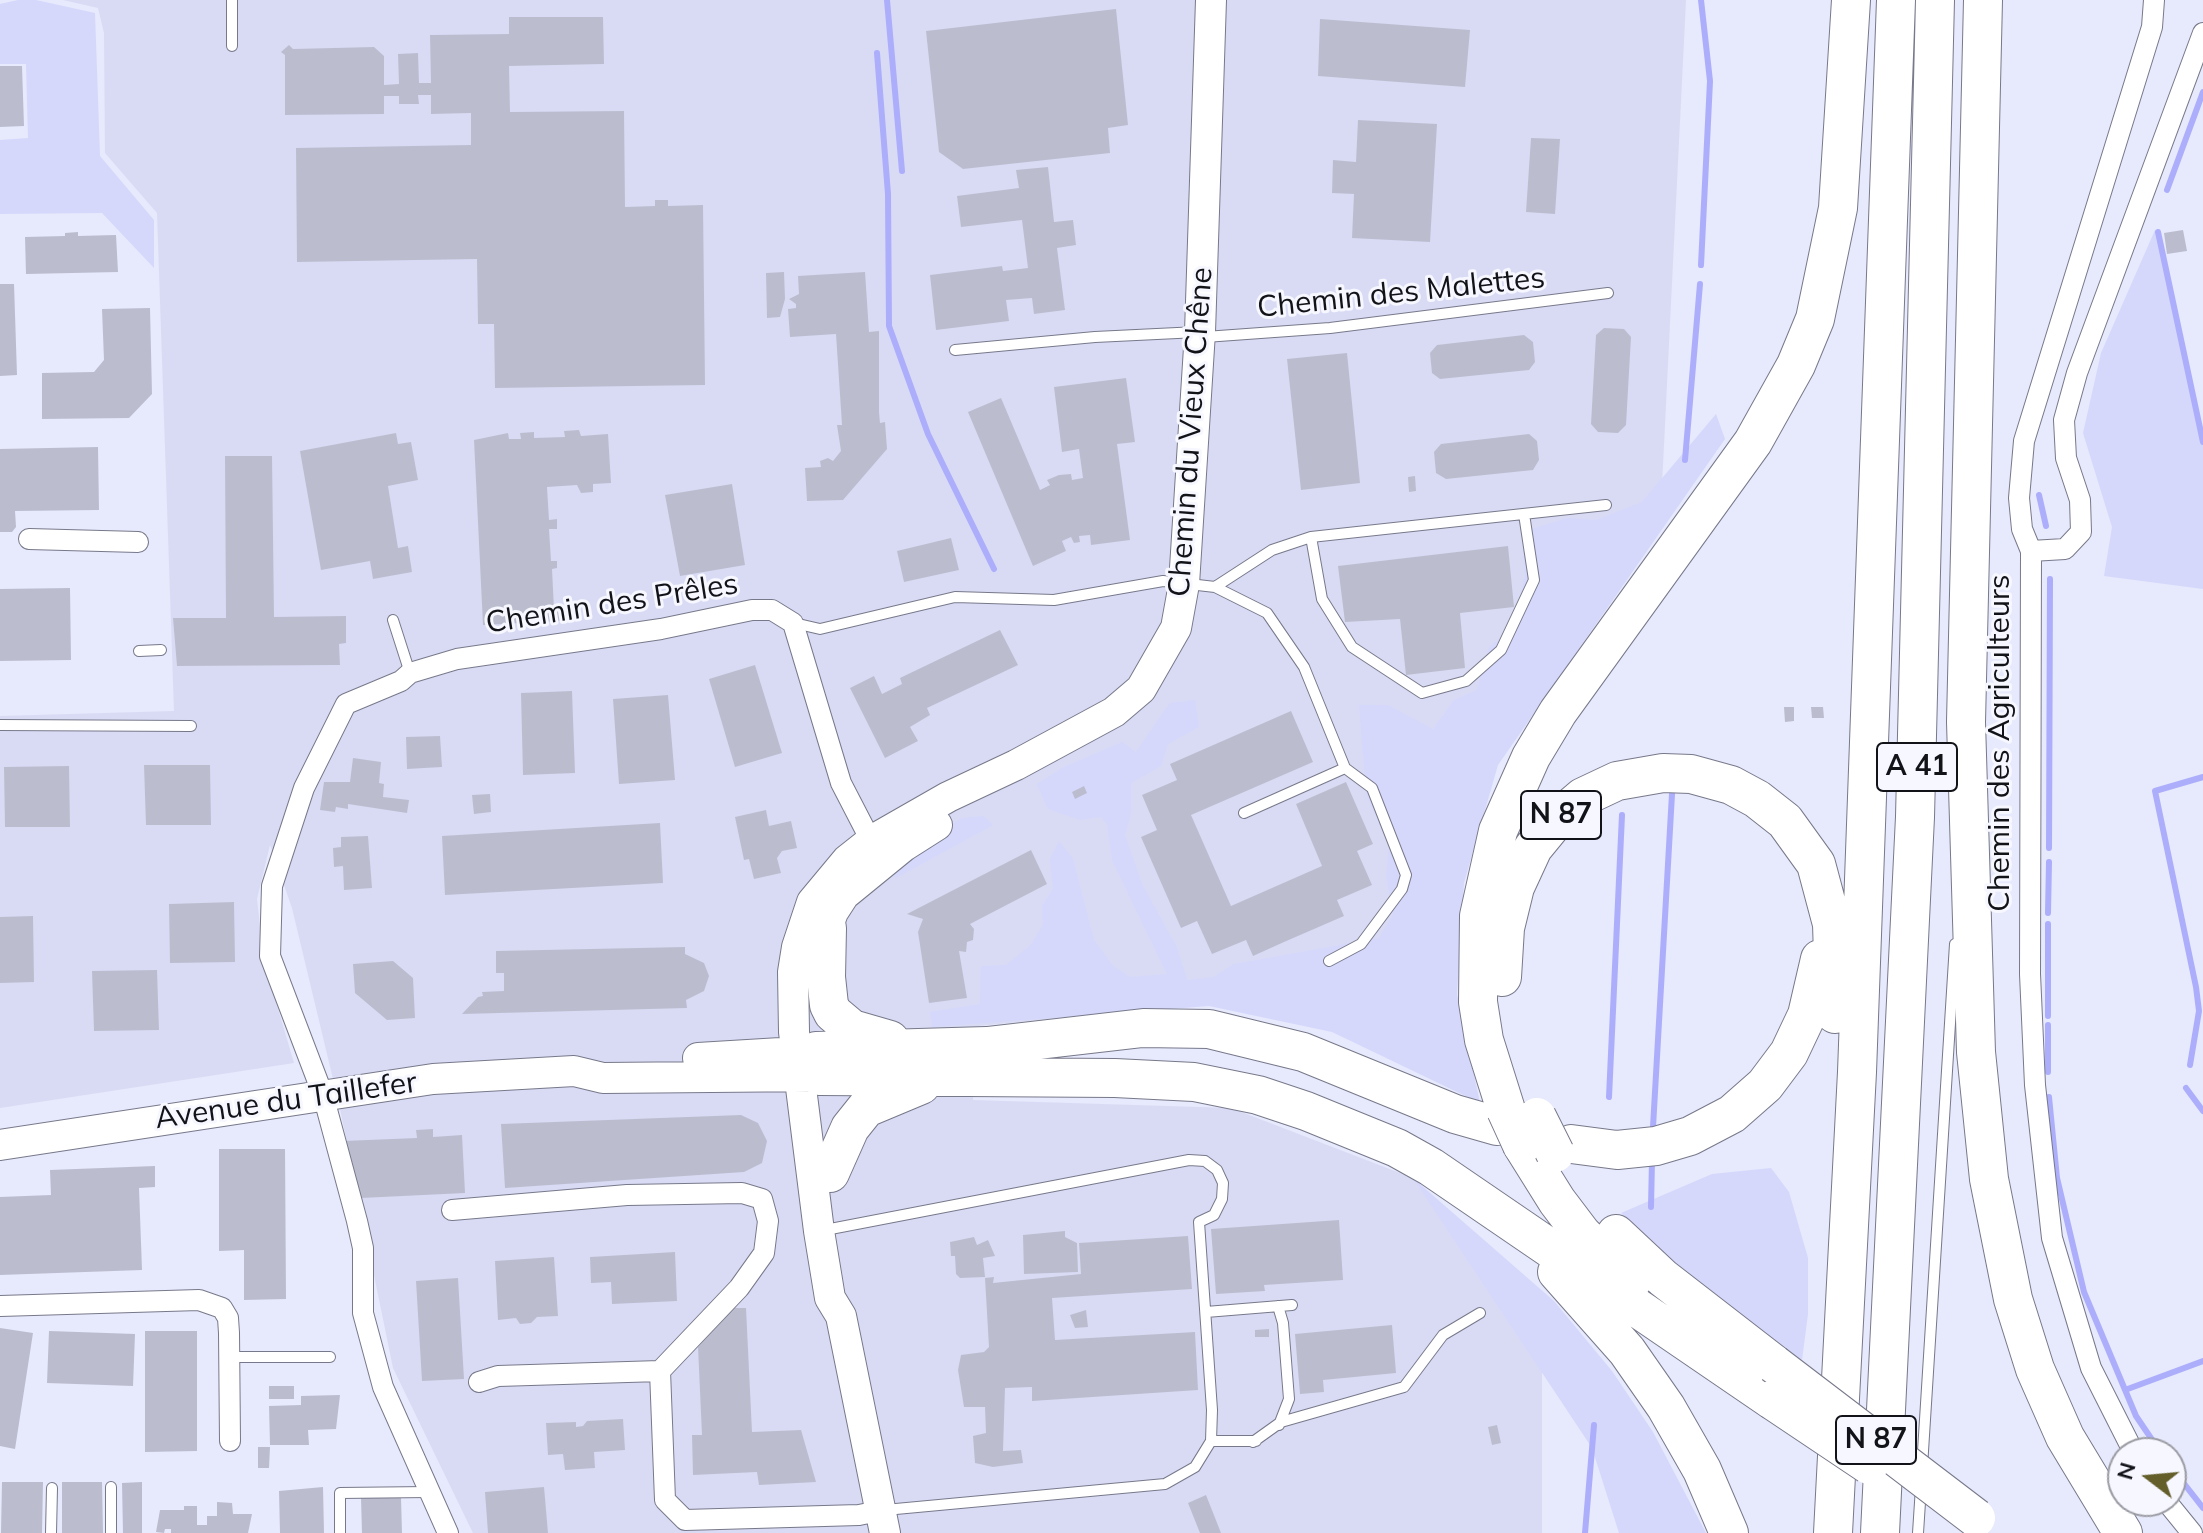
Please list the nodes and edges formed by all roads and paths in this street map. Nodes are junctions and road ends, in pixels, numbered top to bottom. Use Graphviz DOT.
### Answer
graph roads {
  1 [pos="232,0"];
  2 [pos="1211,0"];
  3 [pos="1851,0"];
  4 [pos="1896,0"];
  5 [pos="1935,0"];
  6 [pos="1983,0"];
  7 [pos="2154,0"];
  8 [pos="2203,33"];
  9 [pos="232,46"];
  10 [pos="1608,293"];
  11 [pos="1200,334"];
  12 [pos="955,350"];
  13 [pos="1606,505"];
  14 [pos="1524,514"];
  15 [pos="1311,537"];
  16 [pos="29,539"];
  17 [pos="138,542"];
  18 [pos="2031,551"];
  19 [pos="1184,584"];
  20 [pos="1215,587"];
  21 [pos="393,620"];
  22 [pos="793,623"];
  23 [pos="161,650"];
  24 [pos="139,651"];
  25 [pos="406,677"];
  26 [pos="0,725"];
  27 [pos="191,726"];
  28 [pos="1345,768"];
  29 [pos="999,774"];
  30 [pos="1244,813"];
  31 [pos="1967,829"];
  32 [pos="871,841"];
  33 [pos="1823,885"];
  34 [pos="1960,904"];
  35 [pos="827,928"];
  36 [pos="1956,934"];
  37 [pos="1329,961"];
  38 [pos="920,1047"];
  39 [pos="808,1064"];
  40 [pos="942,1078"];
  41 [pos="323,1095"];
  42 [pos="1531,1133"];
  43 [pos="0,1145"];
  44 [pos="830,1173"];
  45 [pos="452,1210"];
  46 [pos="1508,1221"];
  47 [pos="829,1229"];
  48 [pos="1292,1305"];
  49 [pos="0,1306"];
  50 [pos="1278,1306"];
  51 [pos="1206,1312"];
  52 [pos="1480,1313"];
  53 [pos="228,1357"];
  54 [pos="330,1357"];
  55 [pos="660,1371"];
  56 [pos="479,1382"];
  57 [pos="1773,1386"];
  58 [pos="1841,1389"];
  59 [pos="1281,1422"];
  60 [pos="2126,1437"];
  61 [pos="230,1441"];
  62 [pos="1211,1441"];
  63 [pos="111,1487"];
  64 [pos="52,1488"];
  65 [pos="428,1492"];
  66 [pos="2179,1517"];
  67 [pos="882,1522"];
  68 [pos="1975,1528"];
  69 [pos="51,1533"];
  70 [pos="111,1533"];
  71 [pos="340,1533"];
  72 [pos="448,1533"];
  73 [pos="1729,1533"];
  74 [pos="1833,1533"];
  75 [pos="1880,1533"];
  76 [pos="1918,1533"];
  77 [pos="2123,1533"];
  78 [pos="2192,1533"];
  1 -- 9 [label="lane"];
  2 -- 11 [label="main road, Chemin du Vieux Chêne"];
  3 -- 42 [label="highway"];
  4 -- 58 [label="highway, A 41"];
  5 -- 75 [label="highway, A 41"];
  6 -- 31 [label="highway"];
  7 -- 18 [label="street"];
  8 -- 18 [label="street, Chemin des Agriculteurs"];
  10 -- 11 [label="lane, Chemin des Malettes"];
  11 -- 12 [label="lane, Chemin des Malettes"];
  11 -- 19 [label="main road, Chemin du Vieux Chêne"];
  13 -- 14 [label="lane"];
  14 -- 15 [label="lane"];
  14 -- 15 [label="lane"];
  15 -- 20 [label="lane"];
  16 -- 17 [label="street"];
  18 -- 60 [label="street, Chemin des Agriculteurs"];
  19 -- 20 [label="lane"];
  19 -- 22 [label="lane"];
  19 -- 29 [label="main road, Chemin du Vieux Chêne"];
  20 -- 28 [label="lane"];
  21 -- 25 [label="lane"];
  22 -- 25 [label="street, Chemin des Prêles"];
  22 -- 32 [label="street"];
  23 -- 24 [label="lane"];
  25 -- 41 [label="street, Chemin des Prêles"];
  26 -- 27 [label="lane"];
  28 -- 30 [label="lane"];
  28 -- 37 [label="lane"];
  29 -- 32 [label="main road, Chemin du Vieux Chêne"];
  29 -- 35 [label="main road, Chemin du Vieux Chêne"];
  31 -- 34 [label="lane"];
  31 -- 77 [label="highway"];
  32 -- 39 [label="main road, Chemin du Vieux Chêne"];
  33 -- 42 [label="highway"];
  33 -- 42 [label="highway, N 87"];
  33 -- 58 [label="highway, N 87"];
  35 -- 38 [label="highway"];
  35 -- 39 [label="main road, Chemin du Vieux Chêne"];
  36 -- 76 [label="lane"];
  38 -- 39 [label="highway"];
  38 -- 42 [label="highway"];
  39 -- 40 [label="highway"];
  39 -- 41 [label="main road, Avenue du Taillefer"];
  39 -- 44 [label="main road, Chemin du Vieux Chêne"];
  39 -- 47 [label="main road, Chemin du Vieux Chêne"];
  40 -- 44 [label="highway"];
  40 -- 46 [label="highway"];
  41 -- 43 [label="main road, Avenue du Taillefer"];
  41 -- 65 [label="street, Chemin des Prêles"];
  42 -- 57 [label="highway, N 87"];
  44 -- 47 [label="main road, Chemin du Vieux Chêne"];
  45 -- 55 [label="street"];
  46 -- 57 [label="highway"];
  46 -- 73 [label="highway"];
  47 -- 51 [label="lane"];
  47 -- 67 [label="main road, Chemin du Vieux Chêne"];
  48 -- 50 [label="lane"];
  49 -- 53 [label="street"];
  50 -- 51 [label="lane"];
  50 -- 59 [label="lane"];
  51 -- 62 [label="lane"];
  52 -- 59 [label="lane"];
  53 -- 54 [label="lane"];
  53 -- 61 [label="street"];
  55 -- 56 [label="street"];
  55 -- 67 [label="street"];
  57 -- 68 [label="highway, N 87, bridge"];
  57 -- 68 [label="highway, N 87, bridge"];
  58 -- 74 [label="highway, A 41"];
  59 -- 62 [label="lane"];
  62 -- 67 [label="lane"];
  63 -- 70 [label="lane"];
  64 -- 69 [label="lane"];
  65 -- 71 [label="lane"];
  65 -- 72 [label="street, Chemin des Prêles"];
  66 -- 78 [label="street"];
}
